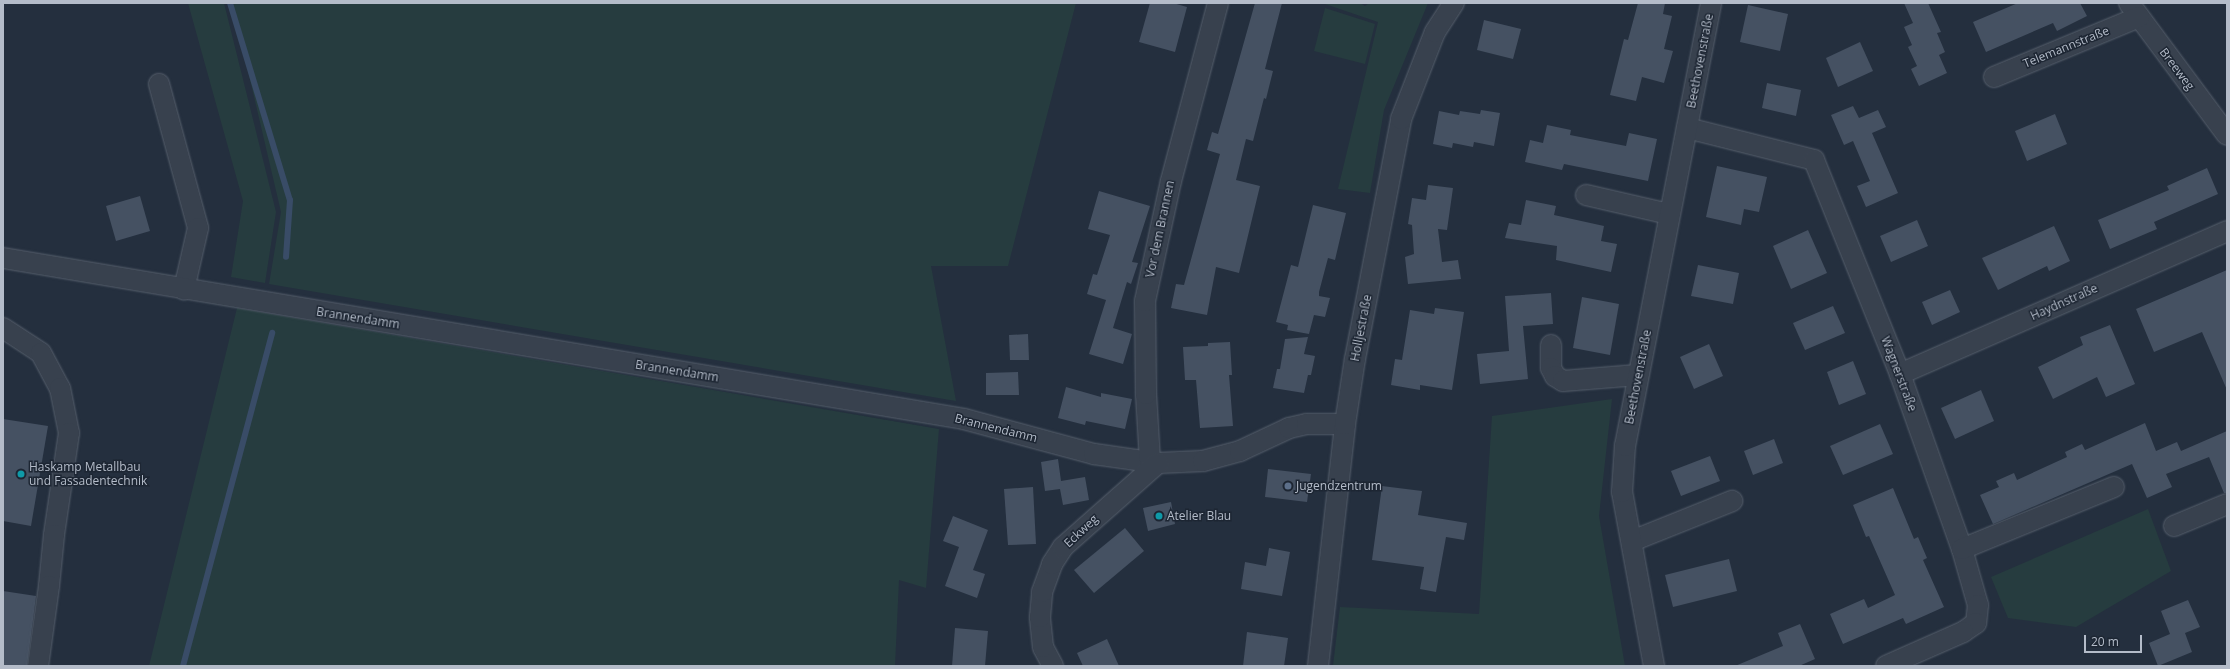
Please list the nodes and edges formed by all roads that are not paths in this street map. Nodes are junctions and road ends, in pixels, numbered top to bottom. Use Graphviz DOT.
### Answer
graph roads {
  1 [pos="1218,3"];
  2 [pos="1454,3"];
  3 [pos="1711,3"];
  4 [pos="2134,10"];
  5 [pos="1994,77"];
  6 [pos="159,84"];
  7 [pos="1687,128"];
  8 [pos="2227,135"];
  9 [pos="1586,195"];
  10 [pos="1669,214"];
  11 [pos="2227,231"];
  12 [pos="3,258"];
  13 [pos="184,289"];
  14 [pos="3,328"];
  15 [pos="1551,345"];
  16 [pos="1900,374"];
  17 [pos="1638,375"];
  18 [pos="1344,424"];
  19 [pos="1154,462"];
  20 [pos="2114,487"];
  21 [pos="1732,501"];
  22 [pos="2227,504"];
  23 [pos="2174,526"];
  24 [pos="1632,541"];
  25 [pos="1962,549"];
  26 [pos="38,666"];
  27 [pos="1053,666"];
  28 [pos="1318,666"];
  29 [pos="1654,666"];
  30 [pos="1886,666"];
  1 -- 19 [label="street, Vor dem Brannen"];
  2 -- 18 [label="street, Holljestraße"];
  3 -- 7 [label="street, Beethovenstraße"];
  4 -- 5 [label="street, Telemannstraße"];
  4 -- 8 [label="street, Breeweg"];
  6 -- 13 [label="street"];
  7 -- 10 [label="street, Beethovenstraße"];
  7 -- 16 [label="street, Wagnerstraße"];
  9 -- 10 [label="street"];
  10 -- 17 [label="street, Beethovenstraße"];
  11 -- 16 [label="street, Haydnstraße"];
  12 -- 13 [label="street, Brannendamm"];
  13 -- 19 [label="street, Brannendamm"];
  14 -- 26 [label="street"];
  15 -- 17 [label="street"];
  16 -- 25 [label="street, Wagnerstraße"];
  17 -- 24 [label="street, Beethovenstraße"];
  18 -- 19 [label="street, Brannendamm"];
  18 -- 28 [label="street, Holljestraße"];
  19 -- 27 [label="street, Eckweg"];
  20 -- 25 [label="street"];
  21 -- 24 [label="street"];
  22 -- 23 [label="street"];
  24 -- 29 [label="street, Beethovenstraße"];
  25 -- 30 [label="street, Wagnerstraße"];
}
